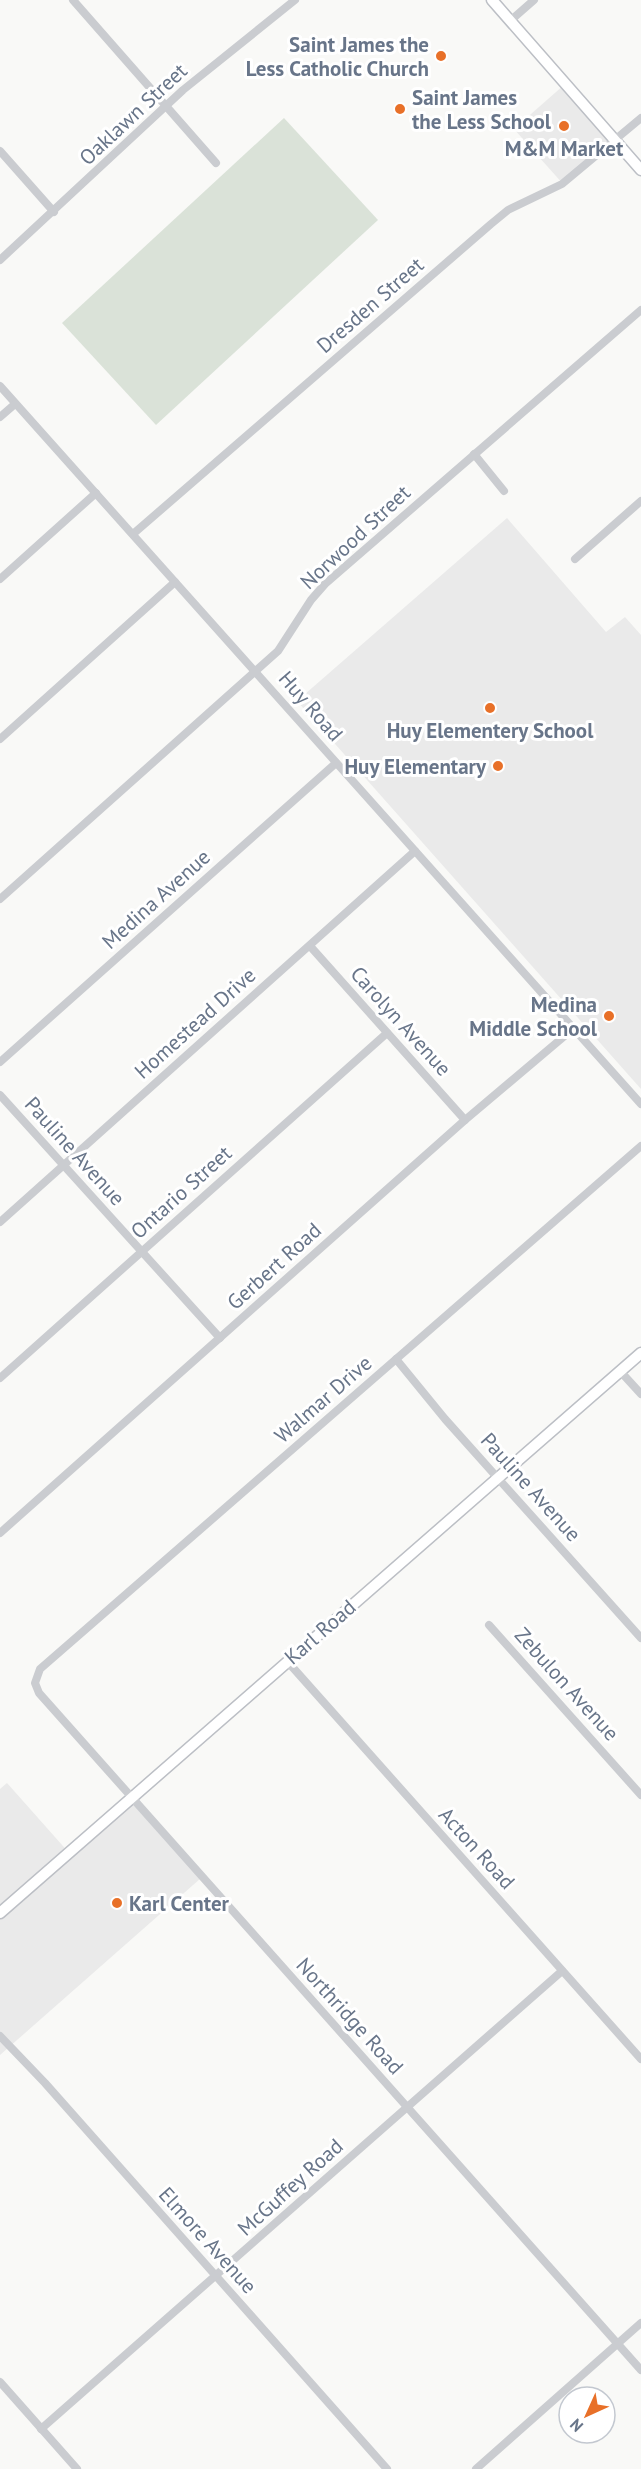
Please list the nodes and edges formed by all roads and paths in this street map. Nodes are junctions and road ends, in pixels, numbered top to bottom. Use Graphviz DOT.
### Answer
graph roads {
  1 [pos="73,0"];
  2 [pos="295,0"];
  3 [pos="492,0"];
  4 [pos="534,0"];
  5 [pos="282,3"];
  6 [pos="510,21"];
  7 [pos="166,105"];
  8 [pos="641,118"];
  9 [pos="615,141"];
  10 [pos="0,151"];
  11 [pos="216,163"];
  12 [pos="641,170"];
  13 [pos="54,212"];
  14 [pos="0,260"];
  15 [pos="641,310"];
  16 [pos="0,386"];
  17 [pos="15,404"];
  18 [pos="0,417"];
  19 [pos="474,454"];
  20 [pos="504,491"];
  21 [pos="96,493"];
  22 [pos="641,501"];
  23 [pos="133,534"];
  24 [pos="575,559"];
  25 [pos="0,579"];
  26 [pos="175,582"];
  27 [pos="256,671"];
  28 [pos="0,739"];
  29 [pos="336,763"];
  30 [pos="415,851"];
  31 [pos="0,899"];
  32 [pos="310,946"];
  33 [pos="574,1028"];
  34 [pos="387,1033"];
  35 [pos="0,1062"];
  36 [pos="0,1095"];
  37 [pos="641,1104"];
  38 [pos="465,1120"];
  39 [pos="641,1146"];
  40 [pos="64,1165"];
  41 [pos="0,1222"];
  42 [pos="142,1251"];
  43 [pos="220,1338"];
  44 [pos="641,1353"];
  45 [pos="396,1359"];
  46 [pos="620,1371"];
  47 [pos="0,1378"];
  48 [pos="641,1394"];
  49 [pos="498,1476"];
  50 [pos="0,1533"];
  51 [pos="489,1625"];
  52 [pos="641,1638"];
  53 [pos="287,1661"];
  54 [pos="35,1683"];
  55 [pos="641,1795"];
  56 [pos="131,1798"];
  57 [pos="0,1913"];
  58 [pos="562,1971"];
  59 [pos="0,2036"];
  60 [pos="641,2059"];
  61 [pos="407,2107"];
  62 [pos="216,2277"];
  63 [pos="641,2323"];
  64 [pos="618,2343"];
  65 [pos="641,2370"];
  66 [pos="0,2382"];
  67 [pos="41,2429"];
  68 [pos="77,2469"];
  69 [pos="387,2469"];
  70 [pos="476,2469"];
  1 -- 7 [label="street"];
  2 -- 5 [label="street, Oaklawn Street"];
  3 -- 6 [label="main road"];
  4 -- 6 [label="street"];
  5 -- 7 [label="street, Oaklawn Street"];
  6 -- 9 [label="main road"];
  7 -- 11 [label="street"];
  7 -- 13 [label="street, Oaklawn Street"];
  8 -- 9 [label="street, Dresden Street"];
  9 -- 12 [label="main road"];
  9 -- 23 [label="street, Dresden Street"];
  10 -- 13 [label="street"];
  13 -- 14 [label="street, Oaklawn Street"];
  15 -- 19 [label="street, Norwood Street"];
  16 -- 17 [label="street, Huy Road"];
  17 -- 18 [label="street"];
  17 -- 21 [label="street, Huy Road"];
  19 -- 20 [label="street"];
  19 -- 27 [label="street, Norwood Street"];
  21 -- 23 [label="street, Huy Road"];
  21 -- 25 [label="street"];
  22 -- 24 [label="street"];
  23 -- 26 [label="street, Huy Road"];
  26 -- 27 [label="street, Huy Road"];
  26 -- 28 [label="street"];
  27 -- 29 [label="street, Huy Road"];
  27 -- 31 [label="street, Norwood Street"];
  29 -- 30 [label="street, Huy Road"];
  29 -- 35 [label="street, Medina Avenue"];
  30 -- 32 [label="street, Homestead Drive"];
  30 -- 33 [label="street, Huy Road"];
  32 -- 34 [label="street, Carolyn Avenue"];
  32 -- 40 [label="street, Homestead Drive"];
  33 -- 37 [label="street, Huy Road"];
  33 -- 38 [label="street, Gerbert Road"];
  34 -- 38 [label="street, Carolyn Avenue"];
  34 -- 42 [label="street, Ontario Street"];
  36 -- 40 [label="street, Pauline Avenue"];
  38 -- 43 [label="street, Gerbert Road"];
  39 -- 45 [label="street, Walmar Drive"];
  40 -- 41 [label="street, Homestead Drive"];
  40 -- 42 [label="street, Pauline Avenue"];
  42 -- 43 [label="street, Pauline Avenue"];
  42 -- 47 [label="street, Ontario Street"];
  43 -- 50 [label="street, Gerbert Road"];
  44 -- 46 [label="main road, Karl Road"];
  45 -- 49 [label="street, Pauline Avenue"];
  45 -- 54 [label="street, Walmar Drive"];
  46 -- 48 [label="street"];
  46 -- 49 [label="main road, Karl Road"];
  49 -- 52 [label="street, Pauline Avenue"];
  49 -- 53 [label="main road, Karl Road"];
  51 -- 55 [label="street, Zebulon Avenue"];
  53 -- 56 [label="main road, Karl Road"];
  53 -- 58 [label="street, Acton Road"];
  54 -- 56 [label="street, Northridge Road"];
  56 -- 57 [label="main road, Karl Road"];
  56 -- 61 [label="street, Northridge Road"];
  58 -- 60 [label="street, Acton Road"];
  58 -- 61 [label="street, McGuffey Road"];
  59 -- 62 [label="street, Elmore Avenue"];
  61 -- 62 [label="street, McGuffey Road"];
  61 -- 64 [label="street, Northridge Road"];
  62 -- 67 [label="street, McGuffey Road"];
  62 -- 69 [label="street, Elmore Avenue"];
  63 -- 64 [label="street"];
  64 -- 65 [label="street, Northridge Road"];
  64 -- 70 [label="street"];
  66 -- 67 [label="street"];
  67 -- 68 [label="street"];
}
